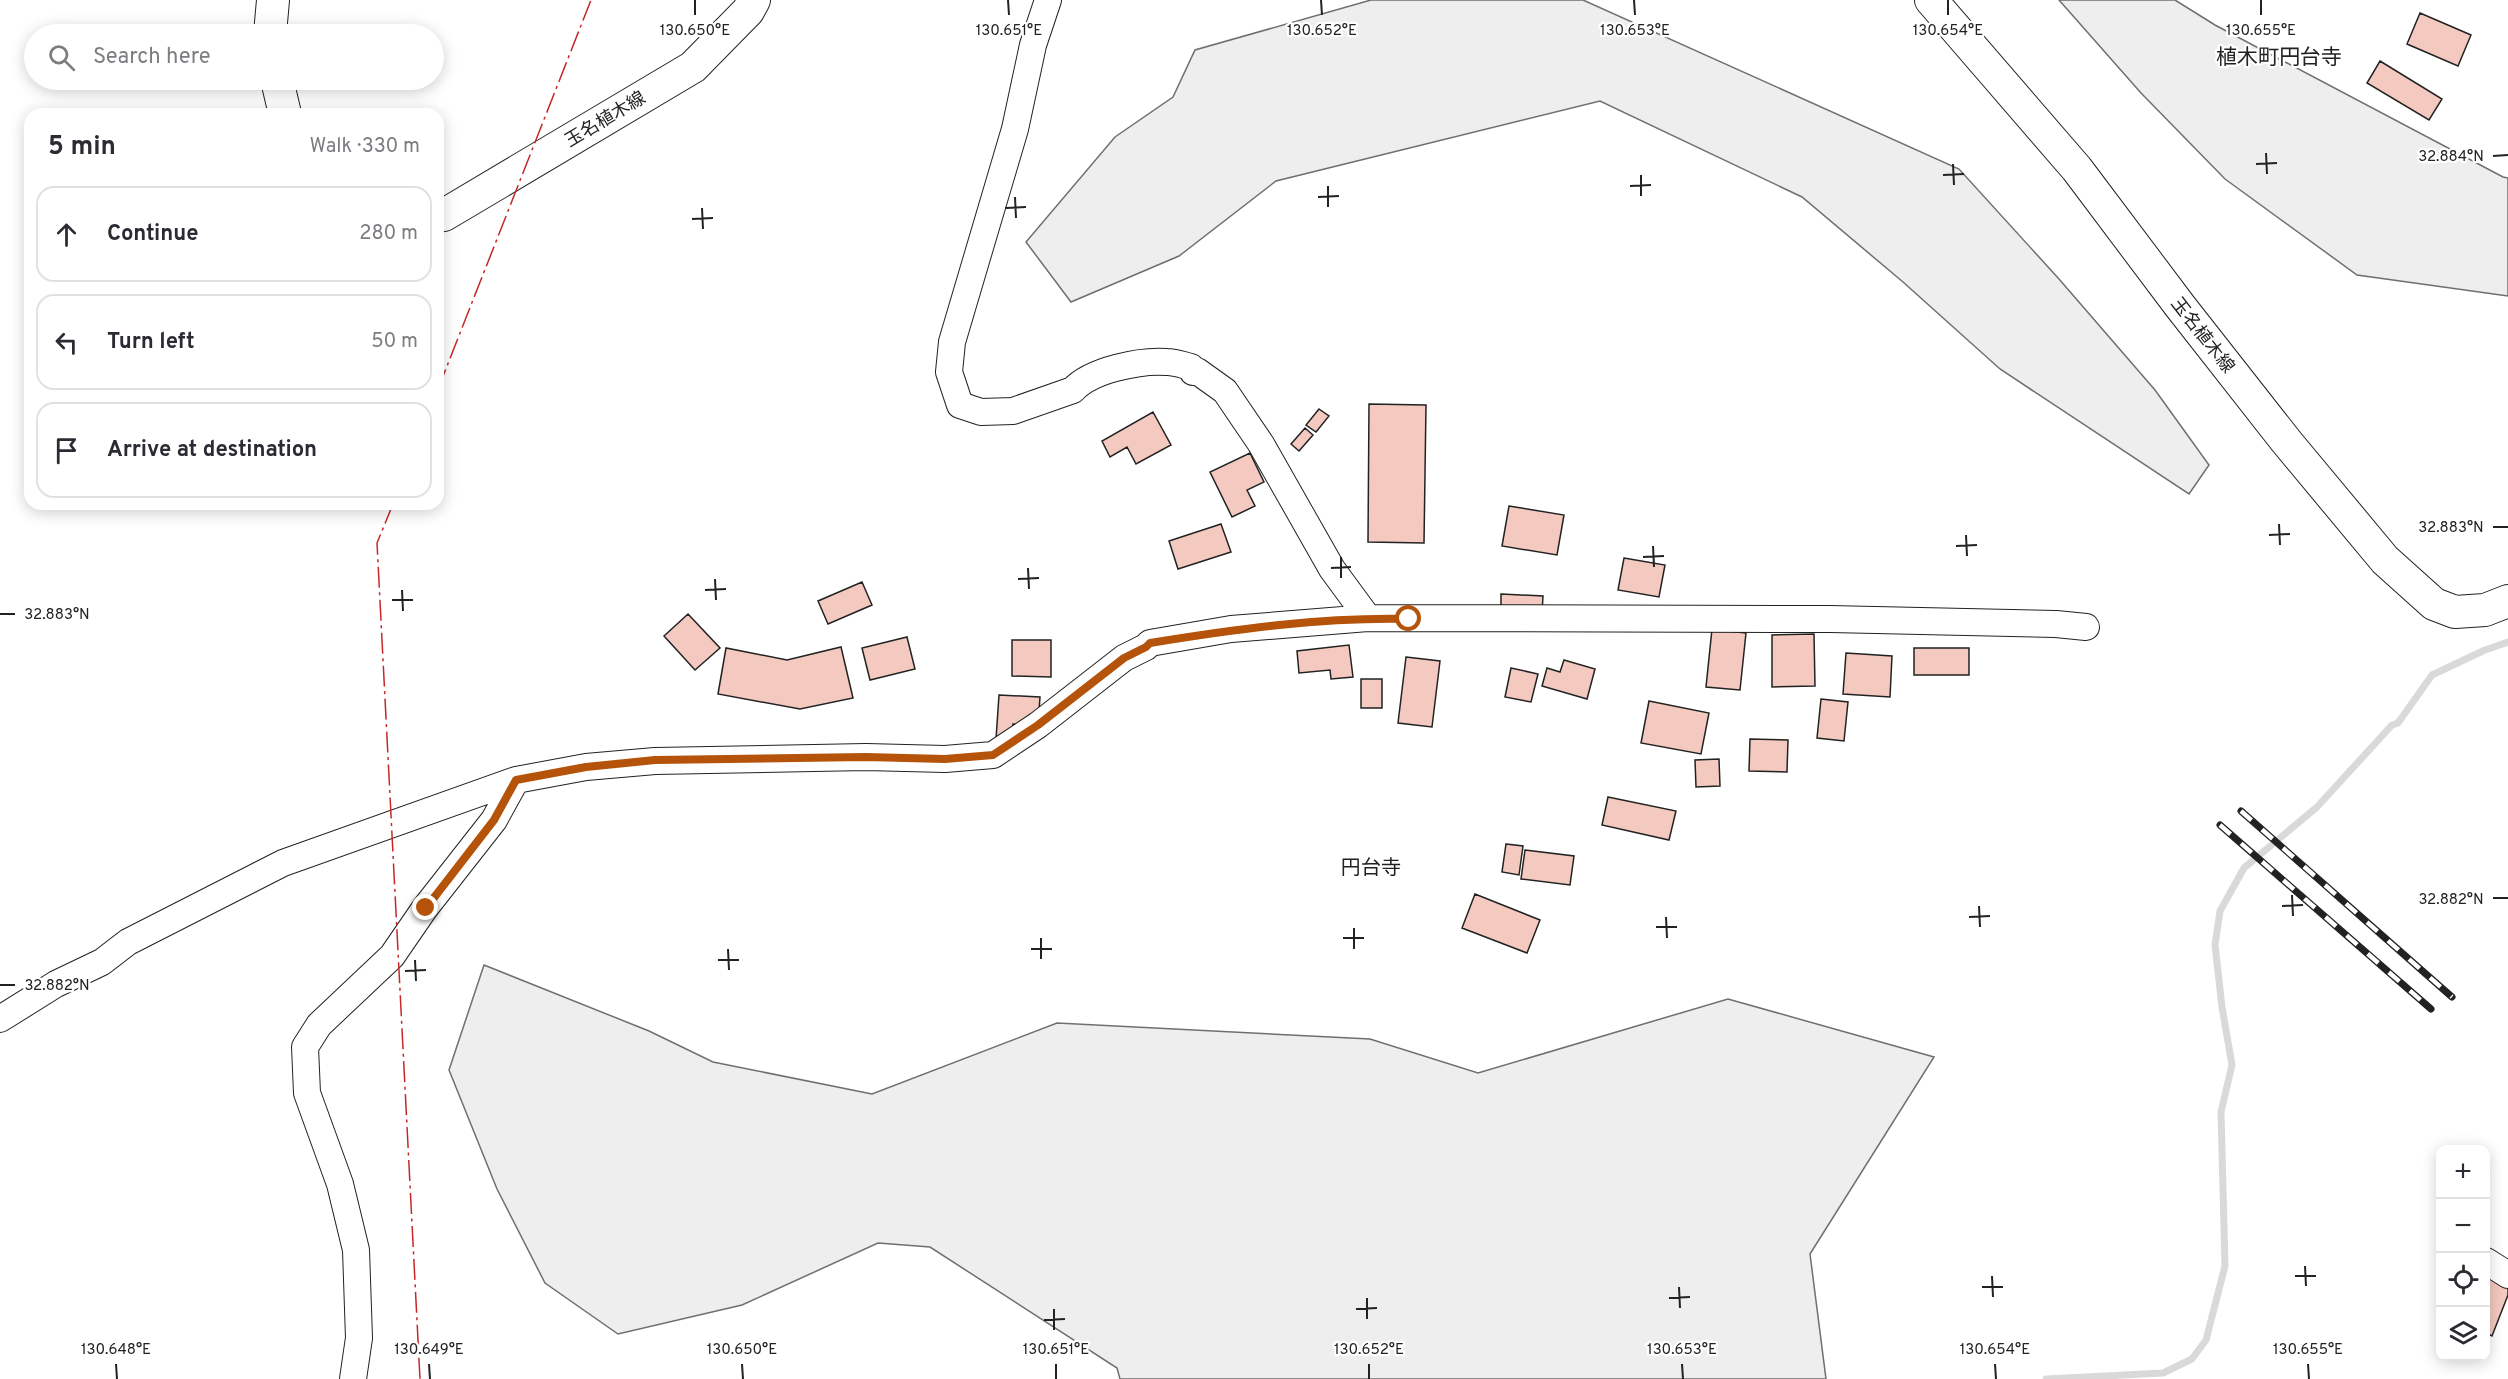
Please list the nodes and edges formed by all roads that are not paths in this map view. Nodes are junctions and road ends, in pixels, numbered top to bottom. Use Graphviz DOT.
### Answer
graph roads {
  1 [pos="273,0"];
  2 [pos="754,0"];
  3 [pos="1048,0"];
  4 [pos="1931,0"];
  5 [pos="271,24"];
  6 [pos="279,90"];
  7 [pos="284,108"];
  8 [pos="444,215"];
  9 [pos="2508,601"];
  10 [pos="1368,618"];
  11 [pos="2086,627"];
  12 [pos="516,780"];
  13 [pos="0,1019"];
  14 [pos="2490,1264"];
  15 [pos="2508,1275"];
  16 [pos="353,1379"];
  1 -- 5 [label="main road"];
  2 -- 8 [label="main road, 玉名植木線"];
  3 -- 10 [label="street"];
  4 -- 9 [label="main road, 玉名植木線"];
  6 -- 7 [label="main road"];
  10 -- 11 [label="street"];
  10 -- 12 [label="street"];
  12 -- 13 [label="street"];
  12 -- 16 [label="street"];
  14 -- 15 [label="street"];
}
